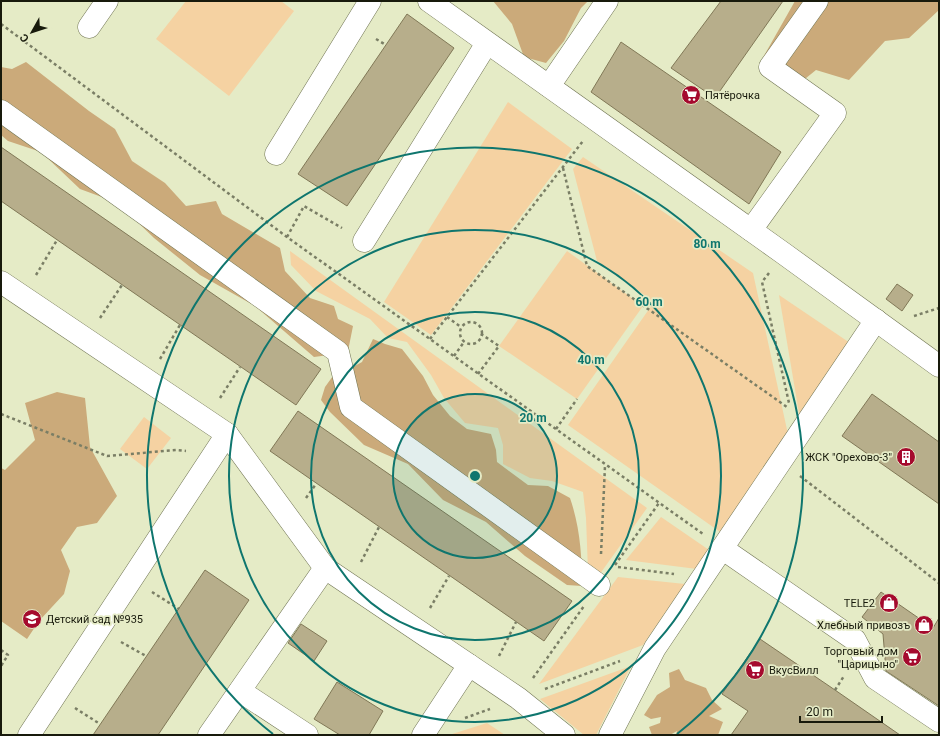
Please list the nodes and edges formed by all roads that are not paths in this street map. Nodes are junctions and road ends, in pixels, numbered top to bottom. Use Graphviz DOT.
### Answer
graph roads {
  1 [pos="107,1"];
  2 [pos="370,1"];
  3 [pos="429,1"];
  4 [pos="607,1"];
  5 [pos="818,1"];
  6 [pos="89,27"];
  7 [pos="487,43"];
  8 [pos="549,86"];
  9 [pos="1,111"];
  10 [pos="276,154"];
  11 [pos="751,230"];
  12 [pos="364,240"];
  13 [pos="1,282"];
  14 [pos="876,320"];
  15 [pos="939,366"];
  16 [pos="227,434"];
  17 [pos="731,548"];
  18 [pos="325,568"];
  19 [pos="599,584"];
  20 [pos="469,665"];
  21 [pos="240,691"];
  22 [pos="939,721"];
  23 [pos="29,735"];
  24 [pos="210,735"];
  25 [pos="307,735"];
  26 [pos="423,735"];
  27 [pos="564,735"];
  28 [pos="610,735"];
  1 -- 6 [label="lane"];
  2 -- 10 [label="lane"];
  3 -- 7 [label="lane"];
  4 -- 8 [label="lane"];
  5 -- 11 [label="lane"];
  7 -- 8 [label="lane"];
  7 -- 12 [label="lane"];
  8 -- 11 [label="lane"];
  9 -- 19 [label="lane"];
  11 -- 14 [label="lane"];
  13 -- 16 [label="lane"];
  14 -- 15 [label="lane"];
  14 -- 17 [label="lane"];
  16 -- 18 [label="lane"];
  16 -- 23 [label="lane"];
  17 -- 22 [label="lane"];
  17 -- 28 [label="lane"];
  18 -- 20 [label="lane"];
  18 -- 21 [label="lane"];
  20 -- 26 [label="lane"];
  20 -- 27 [label="lane"];
  21 -- 24 [label="lane"];
  21 -- 25 [label="lane"];
}
